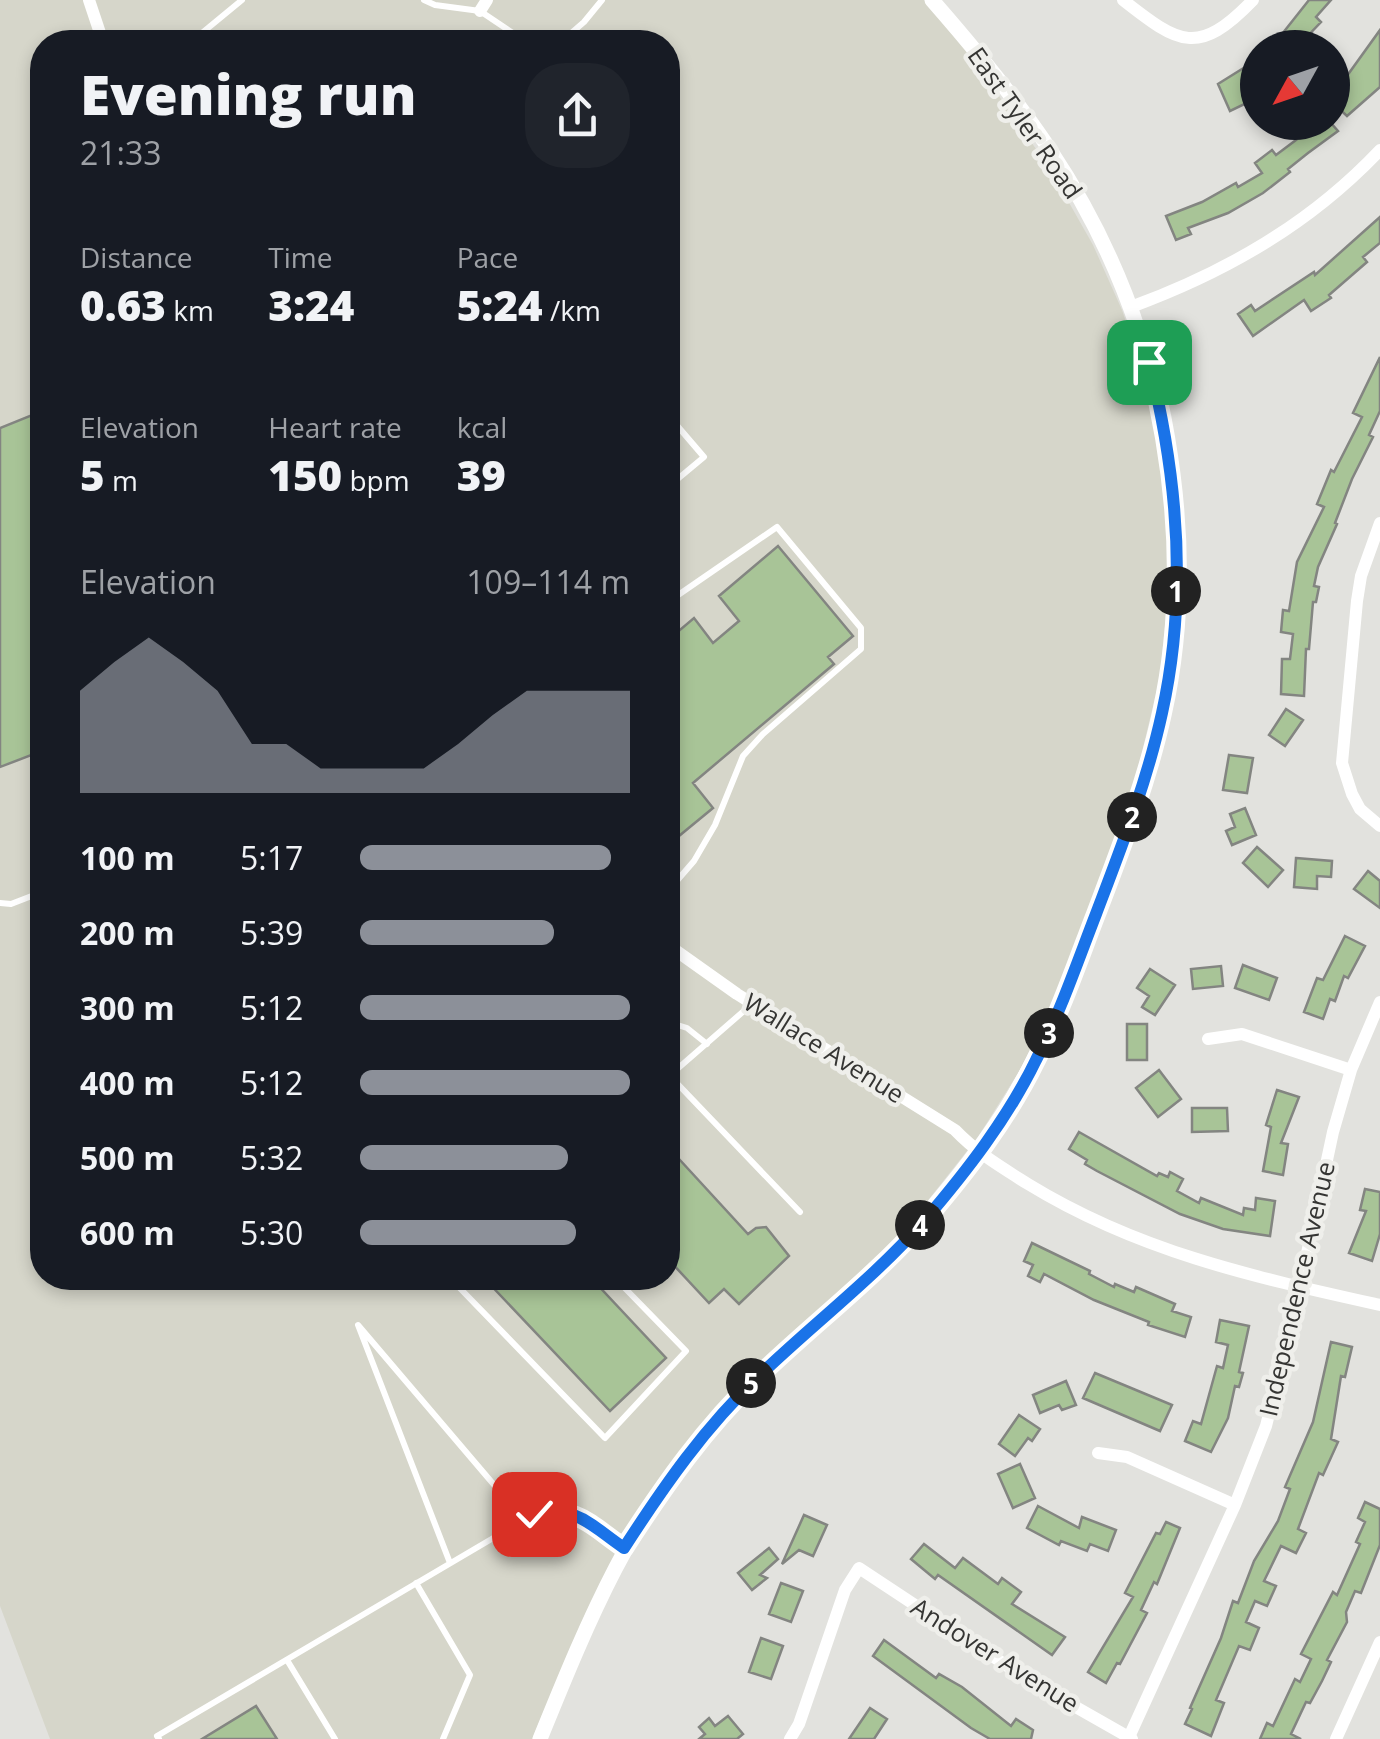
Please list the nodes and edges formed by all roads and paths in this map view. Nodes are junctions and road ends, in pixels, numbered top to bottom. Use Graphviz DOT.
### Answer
graph roads {
  1 [pos="90,0"];
  2 [pos="242,0"];
  3 [pos="424,0"];
  4 [pos="602,0"];
  5 [pos="932,0"];
  6 [pos="1123,0"];
  7 [pos="1253,0"];
  8 [pos="483,5"];
  9 [pos="99,30"];
  10 [pos="206,30"];
  11 [pos="512,30"];
  12 [pos="573,30"];
  13 [pos="1380,150"];
  14 [pos="1131,308"];
  15 [pos="680,429"];
  16 [pos="680,477"];
  17 [pos="1380,523"];
  18 [pos="680,594"];
  19 [pos="1380,826"];
  20 [pos="680,877"];
  21 [pos="30,897"];
  22 [pos="0,903"];
  23 [pos="680,953"];
  24 [pos="1380,1002"];
  25 [pos="754,1004"];
  26 [pos="680,1026"];
  27 [pos="1208,1039"];
  28 [pos="707,1044"];
  29 [pos="680,1067"];
  30 [pos="1352,1070"];
  31 [pos="680,1088"];
  32 [pos="978,1153"];
  33 [pos="800,1212"];
  34 [pos="1300,1287"];
  35 [pos="462,1290"];
  36 [pos="627,1290"];
  37 [pos="1380,1305"];
  38 [pos="1098,1453"];
  39 [pos="1235,1504"];
  40 [pos="524,1520"];
  41 [pos="624,1548"];
  42 [pos="450,1563"];
  43 [pos="416,1584"];
  44 [pos="1380,1642"];
  45 [pos="286,1660"];
  46 [pos="1130,1738"];
  47 [pos="159,1739"];
  48 [pos="334,1739"];
  49 [pos="444,1739"];
  50 [pos="540,1739"];
  51 [pos="790,1739"];
  52 [pos="1336,1739"];
  1 -- 9 [label="street"];
  2 -- 10 [label="lane"];
  3 -- 8 [label="lane"];
  4 -- 12 [label="lane"];
  5 -- 14 [label="street, East Tyler Road"];
  6 -- 7 [label="street"];
  8 -- 11 [label="lane"];
  13 -- 14 [label="street"];
  14 -- 32 [label="street, East Tyler Road"];
  15 -- 16 [label="lane"];
  17 -- 19 [label="street"];
  18 -- 20 [label="lane"];
  21 -- 22 [label="lane"];
  23 -- 25 [label="street, Wallace Avenue"];
  24 -- 30 [label="street, Independence Avenue"];
  25 -- 28 [label="lane"];
  25 -- 32 [label="street, Wallace Avenue"];
  26 -- 28 [label="lane"];
  27 -- 30 [label="street"];
  28 -- 29 [label="lane"];
  30 -- 34 [label="street, Independence Avenue"];
  31 -- 33 [label="lane"];
  32 -- 34 [label="street, Wallace Avenue"];
  32 -- 41 [label="street, East Tyler Road"];
  34 -- 37 [label="street, Wallace Avenue"];
  34 -- 39 [label="street, Independence Avenue"];
  35 -- 36 [label="lane"];
  38 -- 39 [label="street"];
  39 -- 46 [label="street, Independence Avenue"];
  40 -- 41 [label="lane"];
  40 -- 42 [label="lane"];
  40 -- 42 [label="lane"];
  41 -- 50 [label="street, East Tyler Road"];
  42 -- 43 [label="lane"];
  43 -- 45 [label="lane"];
  43 -- 49 [label="lane"];
  44 -- 52 [label="street"];
  45 -- 47 [label="lane"];
  45 -- 48 [label="lane"];
  46 -- 51 [label="street, Andover Avenue"];
}
